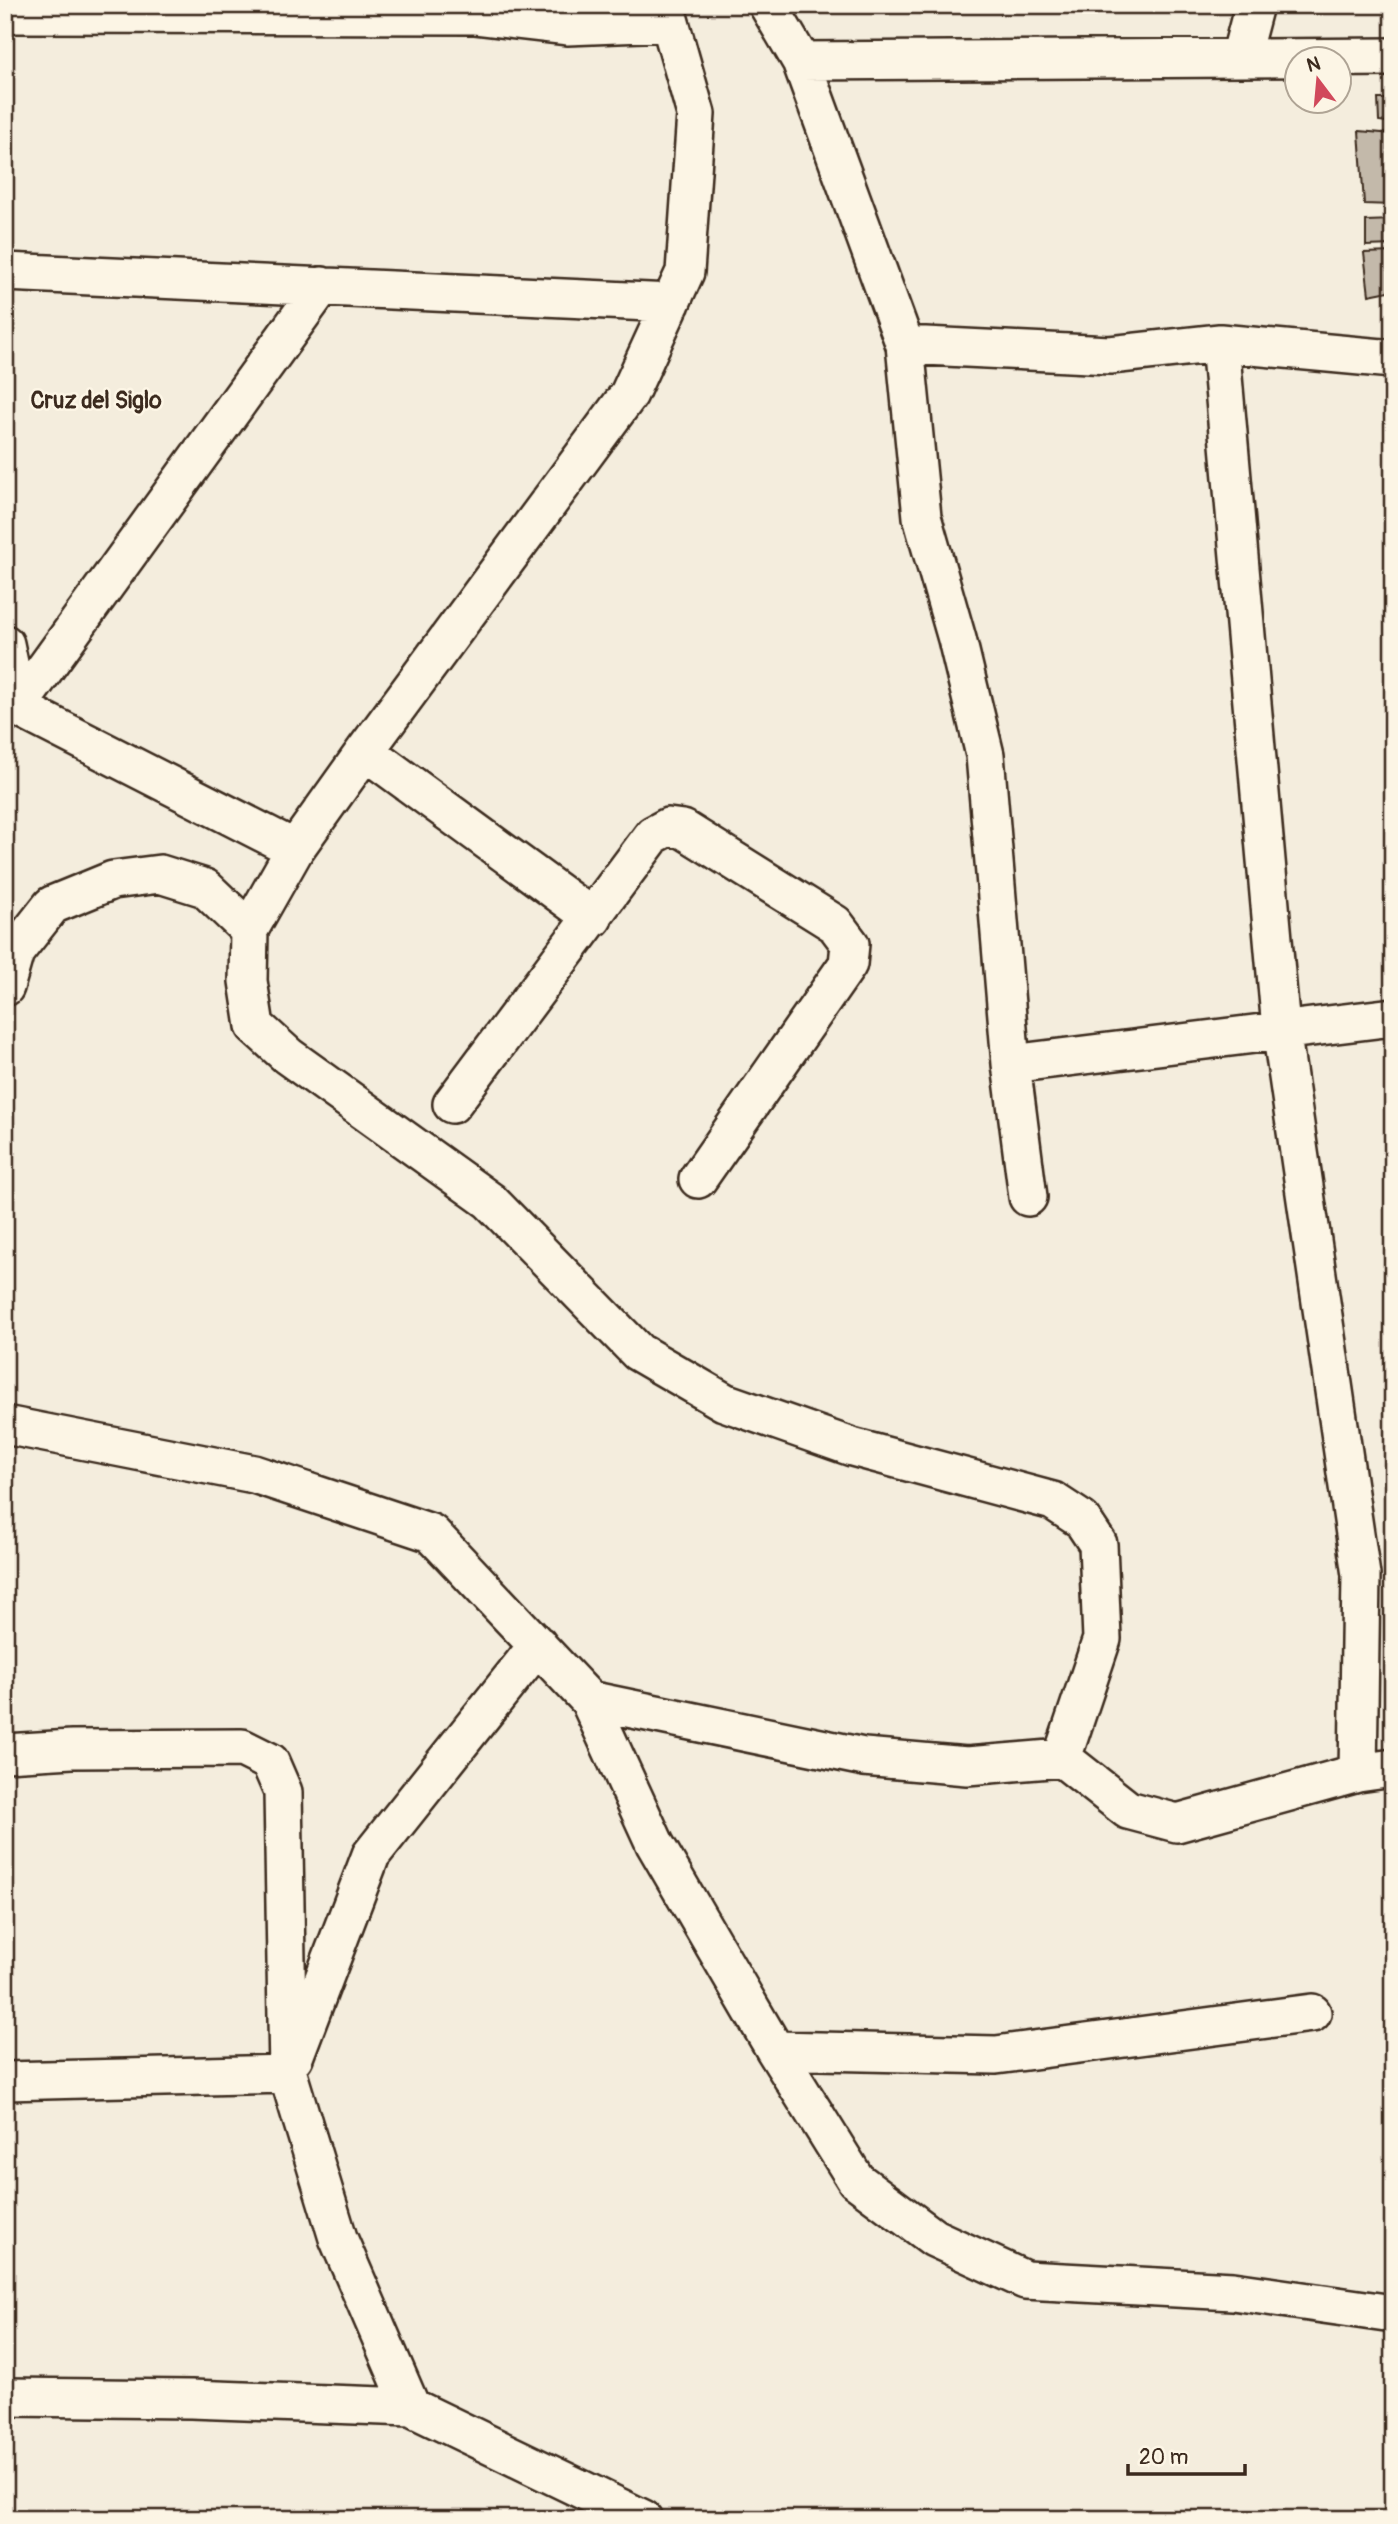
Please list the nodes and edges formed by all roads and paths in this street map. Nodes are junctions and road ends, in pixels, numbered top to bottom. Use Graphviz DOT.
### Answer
graph roads {
  1 [pos="768,5"];
  2 [pos="1254,5"];
  3 [pos="5,14"];
  4 [pos="667,14"];
  5 [pos="1393,57"];
  6 [pos="1240,58"];
  7 [pos="801,61"];
  8 [pos="5,272"];
  9 [pos="322,286"];
  10 [pos="671,303"];
  11 [pos="1220,343"];
  12 [pos="905,345"];
  13 [pos="1393,359"];
  14 [pos="5,644"];
  15 [pos="12,703"];
  16 [pos="365,751"];
  17 [pos="295,849"];
  18 [pos="593,918"];
  19 [pos="250,930"];
  20 [pos="5,988"];
  21 [pos="1393,1017"];
  22 [pos="1281,1029"];
  23 [pos="1011,1064"];
  24 [pos="452,1104"];
  25 [pos="698,1179"];
  26 [pos="1028,1197"];
  27 [pos="5,1425"];
  28 [pos="538,1645"];
  29 [pos="589,1700"];
  30 [pos="5,1753"];
  31 [pos="1062,1758"];
  32 [pos="1375,1770"];
  33 [pos="1312,2013"];
  34 [pos="775,2050"];
  35 [pos="288,2074"];
  36 [pos="5,2081"];
  37 [pos="1393,2314"];
  38 [pos="5,2397"];
  39 [pos="411,2407"];
  40 [pos="643,2519"];
  1 -- 7 [label="street"];
  2 -- 6 [label="street"];
  3 -- 4 [label="street"];
  4 -- 10 [label="street"];
  5 -- 6 [label="street"];
  6 -- 7 [label="street"];
  7 -- 12 [label="street"];
  8 -- 9 [label="street"];
  9 -- 10 [label="street"];
  9 -- 15 [label="street"];
  10 -- 16 [label="street"];
  11 -- 12 [label="street"];
  11 -- 13 [label="street"];
  11 -- 22 [label="street"];
  12 -- 23 [label="street"];
  14 -- 15 [label="street"];
  15 -- 17 [label="street"];
  16 -- 17 [label="street"];
  16 -- 18 [label="street"];
  17 -- 19 [label="street"];
  18 -- 24 [label="street"];
  18 -- 25 [label="street"];
  19 -- 20 [label="street"];
  19 -- 31 [label="street"];
  21 -- 22 [label="street"];
  22 -- 23 [label="street"];
  22 -- 32 [label="street"];
  23 -- 26 [label="street"];
  27 -- 28 [label="street"];
  28 -- 29 [label="street"];
  28 -- 35 [label="street"];
  29 -- 31 [label="street"];
  29 -- 34 [label="street"];
  30 -- 35 [label="street"];
  31 -- 32 [label="street"];
  33 -- 34 [label="street"];
  34 -- 37 [label="street"];
  35 -- 36 [label="street"];
  35 -- 39 [label="street"];
  38 -- 39 [label="street"];
  39 -- 40 [label="street"];
}
